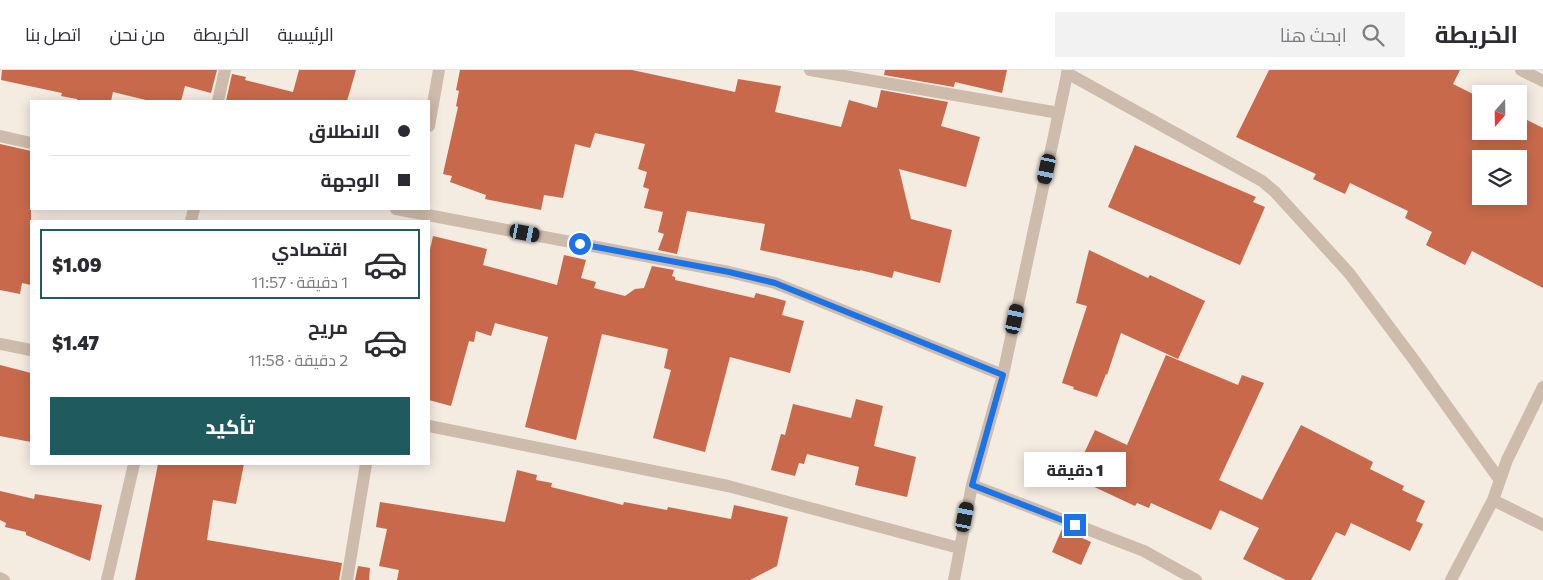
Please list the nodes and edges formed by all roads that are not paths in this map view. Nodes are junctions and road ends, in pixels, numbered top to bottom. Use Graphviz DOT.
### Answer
graph roads {
  1 [pos="225,70"];
  2 [pos="439,70"];
  3 [pos="810,70"];
  4 [pos="1521,70"];
  5 [pos="1067,72"];
  6 [pos="1543,81"];
  7 [pos="218,100"];
  8 [pos="1059,113"];
  9 [pos="430,120"];
  10 [pos="0,136"];
  11 [pos="30,143"];
  12 [pos="399,210"];
  13 [pos="413,214"];
  14 [pos="0,344"];
  15 [pos="30,350"];
  16 [pos="1003,375"];
  17 [pos="1543,387"];
  18 [pos="430,426"];
  19 [pos="134,465"];
  20 [pos="366,465"];
  21 [pos="1499,479"];
  22 [pos="972,485"];
  23 [pos="1493,500"];
  24 [pos="1543,525"];
  25 [pos="959,548"];
  26 [pos="0,578"];
  27 [pos="4,580"];
  28 [pos="107,580"];
  29 [pos="347,580"];
  30 [pos="954,580"];
  31 [pos="1196,580"];
  32 [pos="1451,580"];
  1 -- 7 [label="street"];
  2 -- 9 [label="street"];
  3 -- 8 [label="street"];
  4 -- 6 [label="street"];
  5 -- 8 [label="street"];
  5 -- 21 [label="street"];
  8 -- 16 [label="street"];
  10 -- 11 [label="street"];
  12 -- 13 [label="street"];
  13 -- 16 [label="street"];
  14 -- 15 [label="street"];
  16 -- 22 [label="street"];
  17 -- 21 [label="street"];
  18 -- 25 [label="street"];
  19 -- 28 [label="street"];
  20 -- 29 [label="street"];
  21 -- 23 [label="street"];
  22 -- 25 [label="street"];
  22 -- 31 [label="street"];
  23 -- 24 [label="street"];
  23 -- 32 [label="street"];
  25 -- 30 [label="street"];
  26 -- 27 [label="street"];
}
